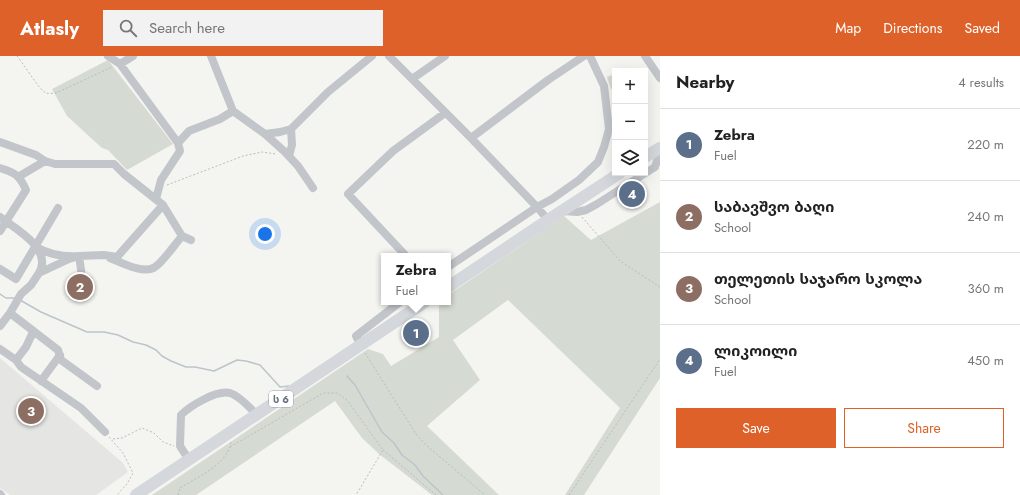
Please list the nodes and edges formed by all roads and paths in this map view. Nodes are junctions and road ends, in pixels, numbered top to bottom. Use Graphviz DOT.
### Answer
graph roads {
  1 [pos="17,56"];
  2 [pos="108,56"];
  3 [pos="133,56"];
  4 [pos="211,56"];
  5 [pos="372,56"];
  6 [pos="389,56"];
  7 [pos="445,56"];
  8 [pos="584,56"];
  9 [pos="590,56"];
  10 [pos="645,56"];
  11 [pos="120,64"];
  12 [pos="660,78"];
  13 [pos="412,79"];
  14 [pos="234,111"];
  15 [pos="445,113"];
  16 [pos="291,129"];
  17 [pos="265,134"];
  18 [pos="471,138"];
  19 [pos="0,142"];
  20 [pos="178,144"];
  21 [pos="660,148"];
  22 [pos="660,152"];
  23 [pos="276,154"];
  24 [pos="648,155"];
  25 [pos="289,156"];
  26 [pos="44,161"];
  27 [pos="0,168"];
  28 [pos="616,176"];
  29 [pos="18,177"];
  30 [pos="159,188"];
  31 [pos="313,188"];
  32 [pos="156,199"];
  33 [pos="163,205"];
  34 [pos="58,208"];
  35 [pos="537,208"];
  36 [pos="563,211"];
  37 [pos="577,212"];
  38 [pos="3,219"];
  39 [pos="548,220"];
  40 [pos="0,231"];
  41 [pos="182,236"];
  42 [pos="191,240"];
  43 [pos="36,246"];
  44 [pos="403,253"];
  45 [pos="104,255"];
  46 [pos="79,256"];
  47 [pos="451,265"];
  48 [pos="0,269"];
  49 [pos="39,273"];
  50 [pos="89,280"];
  51 [pos="451,285"];
  52 [pos="660,287"];
  53 [pos="396,305"];
  54 [pos="421,305"];
  55 [pos="10,313"];
  56 [pos="0,326"];
  57 [pos="33,332"];
  58 [pos="361,346"];
  59 [pos="0,349"];
  60 [pos="60,355"];
  61 [pos="660,359"];
  62 [pos="16,360"];
  63 [pos="41,381"];
  64 [pos="97,386"];
  65 [pos="257,414"];
  66 [pos="105,432"];
  67 [pos="228,433"];
  68 [pos="111,440"];
  69 [pos="180,446"];
  70 [pos="230,447"];
  71 [pos="383,450"];
  72 [pos="189,460"];
  73 [pos="117,495"];
  74 [pos="136,495"];
  75 [pos="178,495"];
  76 [pos="356,495"];
  77 [pos="436,495"];
  78 [pos="485,495"];
  79 [pos="569,495"];
  1 -- 11 [label="path"];
  2 -- 11 [label="street"];
  3 -- 11 [label="street"];
  4 -- 14 [label="street"];
  5 -- 16 [label="street"];
  6 -- 13 [label="street"];
  7 -- 13 [label="street"];
  8 -- 18 [label="street"];
  9 -- 35 [label="street"];
  10 -- 12 [label="street"];
  11 -- 20 [label="street"];
  13 -- 15 [label="street"];
  14 -- 17 [label="street"];
  14 -- 20 [label="street"];
  15 -- 18 [label="street"];
  15 -- 44 [label="street"];
  16 -- 17 [label="street"];
  16 -- 25 [label="street"];
  17 -- 25 [label="street"];
  18 -- 35 [label="street"];
  19 -- 26 [label="street"];
  20 -- 30 [label="street"];
  21 -- 24 [label="highway"];
  22 -- 37 [label="street"];
  23 -- 30 [label="path"];
  25 -- 31 [label="street"];
  26 -- 29 [label="street"];
  26 -- 32 [label="street"];
  27 -- 29 [label="street"];
  28 -- 36 [label="highway"];
  29 -- 38 [label="street"];
  30 -- 32 [label="street"];
  32 -- 33 [label="street"];
  33 -- 41 [label="street"];
  33 -- 45 [label="street"];
  34 -- 43 [label="street"];
  35 -- 39 [label="street"];
  35 -- 47 [label="street"];
  36 -- 37 [label="street"];
  36 -- 39 [label="highway"];
  37 -- 52 [label="path"];
  38 -- 40 [label="street"];
  38 -- 43 [label="street"];
  39 -- 51 [label="highway"];
  41 -- 42 [label="street"];
  41 -- 45 [label="street"];
  43 -- 46 [label="street"];
  43 -- 48 [label="street"];
  43 -- 49 [label="street"];
  45 -- 46 [label="street"];
  46 -- 49 [label="street"];
  46 -- 50 [label="street"];
  49 -- 55 [label="street"];
  53 -- 58 [label="street"];
  54 -- 58 [label="highway, ს 6"];
  55 -- 56 [label="street"];
  55 -- 57 [label="street"];
  57 -- 60 [label="street"];
  57 -- 62 [label="street"];
  58 -- 65 [label="highway, ს 6"];
  58 -- 78 [label="path"];
  59 -- 62 [label="street"];
  60 -- 63 [label="street"];
  60 -- 64 [label="street"];
  61 -- 79 [label="path"];
  62 -- 63 [label="street"];
  63 -- 66 [label="street"];
  65 -- 67 [label="highway, ს 6"];
  65 -- 69 [label="street"];
  66 -- 68 [label="path"];
  67 -- 70 [label="path"];
  67 -- 72 [label="highway, ს 6"];
  68 -- 69 [label="path"];
  68 -- 73 [label="path"];
  69 -- 72 [label="street"];
  70 -- 71 [label="path"];
  70 -- 75 [label="path"];
  71 -- 76 [label="path"];
  71 -- 77 [label="path"];
  72 -- 74 [label="highway, ს 6"];
}
